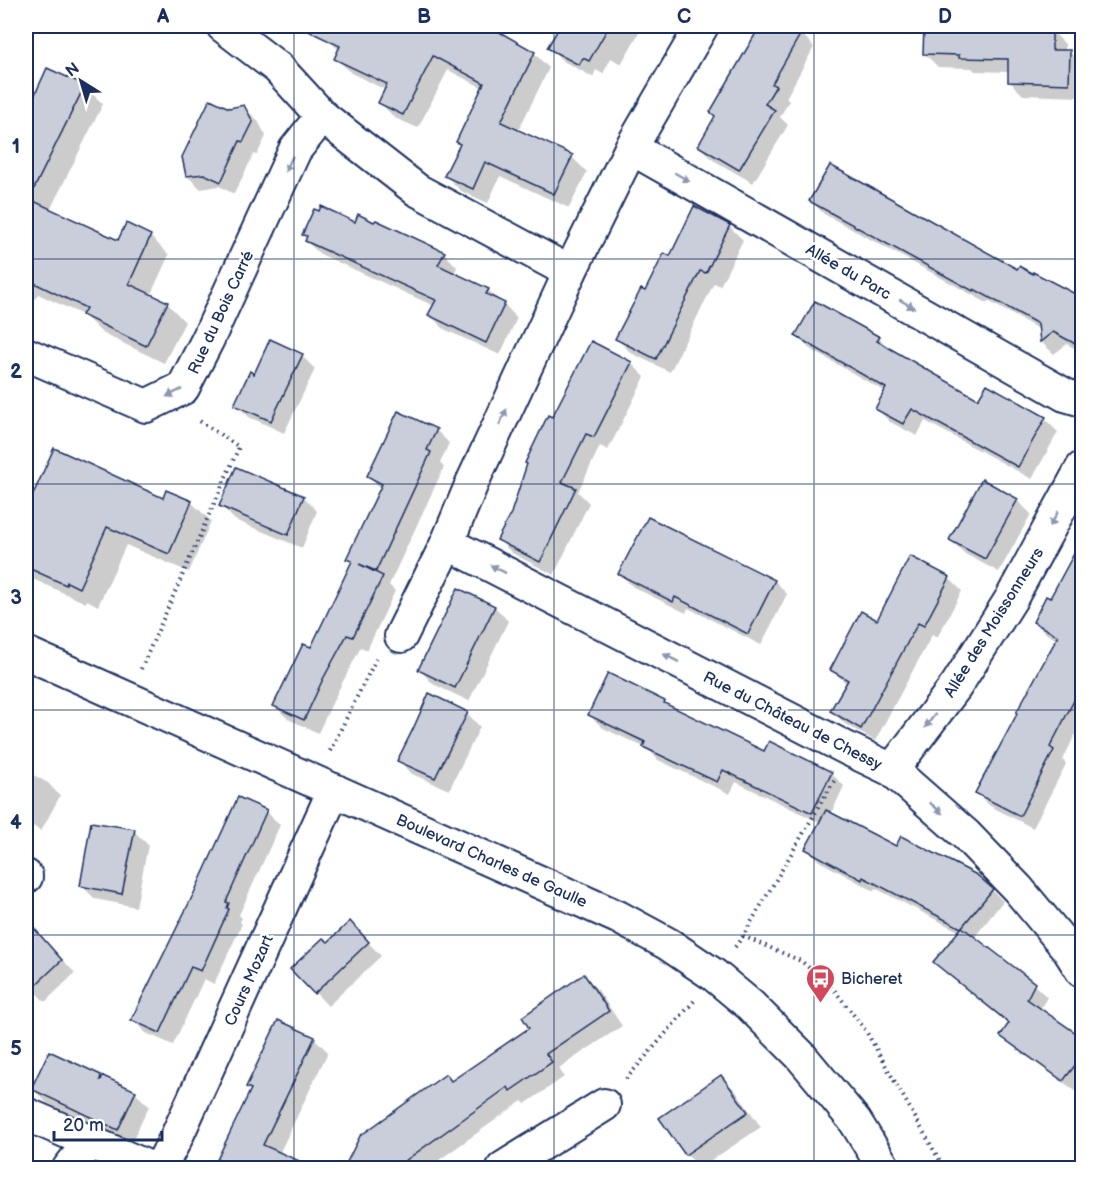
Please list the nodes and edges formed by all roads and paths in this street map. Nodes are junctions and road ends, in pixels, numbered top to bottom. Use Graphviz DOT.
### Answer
graph roads {
  1 [pos="223,26"];
  2 [pos="702,26"];
  3 [pos="322,116"];
  4 [pos="632,148"];
  5 [pos="570,272"];
  6 [pos="26,354"];
  7 [pos="164,398"];
  8 [pos="1074,398"];
  9 [pos="1083,468"];
  10 [pos="447,543"];
  11 [pos="401,636"];
  12 [pos="26,653"];
  13 [pos="128,699"];
  14 [pos="852,751"];
  15 [pos="892,770"];
  16 [pos="324,786"];
  17 [pos="743,936"];
  18 [pos="1083,971"];
  19 [pos="714,975"];
  20 [pos="604,1105"];
  21 [pos="26,1114"];
  22 [pos="90,1142"];
  23 [pos="69,1168"];
  24 [pos="150,1168"];
  25 [pos="160,1168"];
  26 [pos="503,1168"];
  27 [pos="884,1168"];
  28 [pos="944,1168"];
  1 -- 3 [label="street"];
  2 -- 4 [label="street"];
  3 -- 5 [label="street"];
  3 -- 7 [label="street, Rue du Bois Carré, one-way"];
  4 -- 5 [label="street"];
  4 -- 8 [label="street, Allée du Parc, one-way"];
  10 -- 5 [label="street, one-way"];
  6 -- 7 [label="street, Rue du Bois Carré"];
  7 -- 13 [label="path"];
  9 -- 15 [label="street, Allée des Moissonneurs, one-way"];
  10 -- 11 [label="street"];
  14 -- 10 [label="street, Rue du Château de Chessy, one-way"];
  11 -- 16 [label="path"];
  12 -- 13 [label="street, Boulevard Charles de Gaulle"];
  13 -- 16 [label="street, Boulevard Charles de Gaulle"];
  14 -- 15 [label="street, Rue du Château de Chessy"];
  14 -- 17 [label="path"];
  15 -- 18 [label="street, Rue du Château de Chessy, one-way"];
  16 -- 19 [label="street, Boulevard Charles de Gaulle"];
  16 -- 25 [label="street, Cours Mozart"];
  17 -- 19 [label="path"];
  17 -- 28 [label="path"];
  19 -- 20 [label="path"];
  19 -- 27 [label="street, Boulevard Charles de Gaulle"];
  20 -- 26 [label="street"];
  21 -- 22 [label="street"];
  22 -- 23 [label="street"];
  22 -- 24 [label="street"];
}
